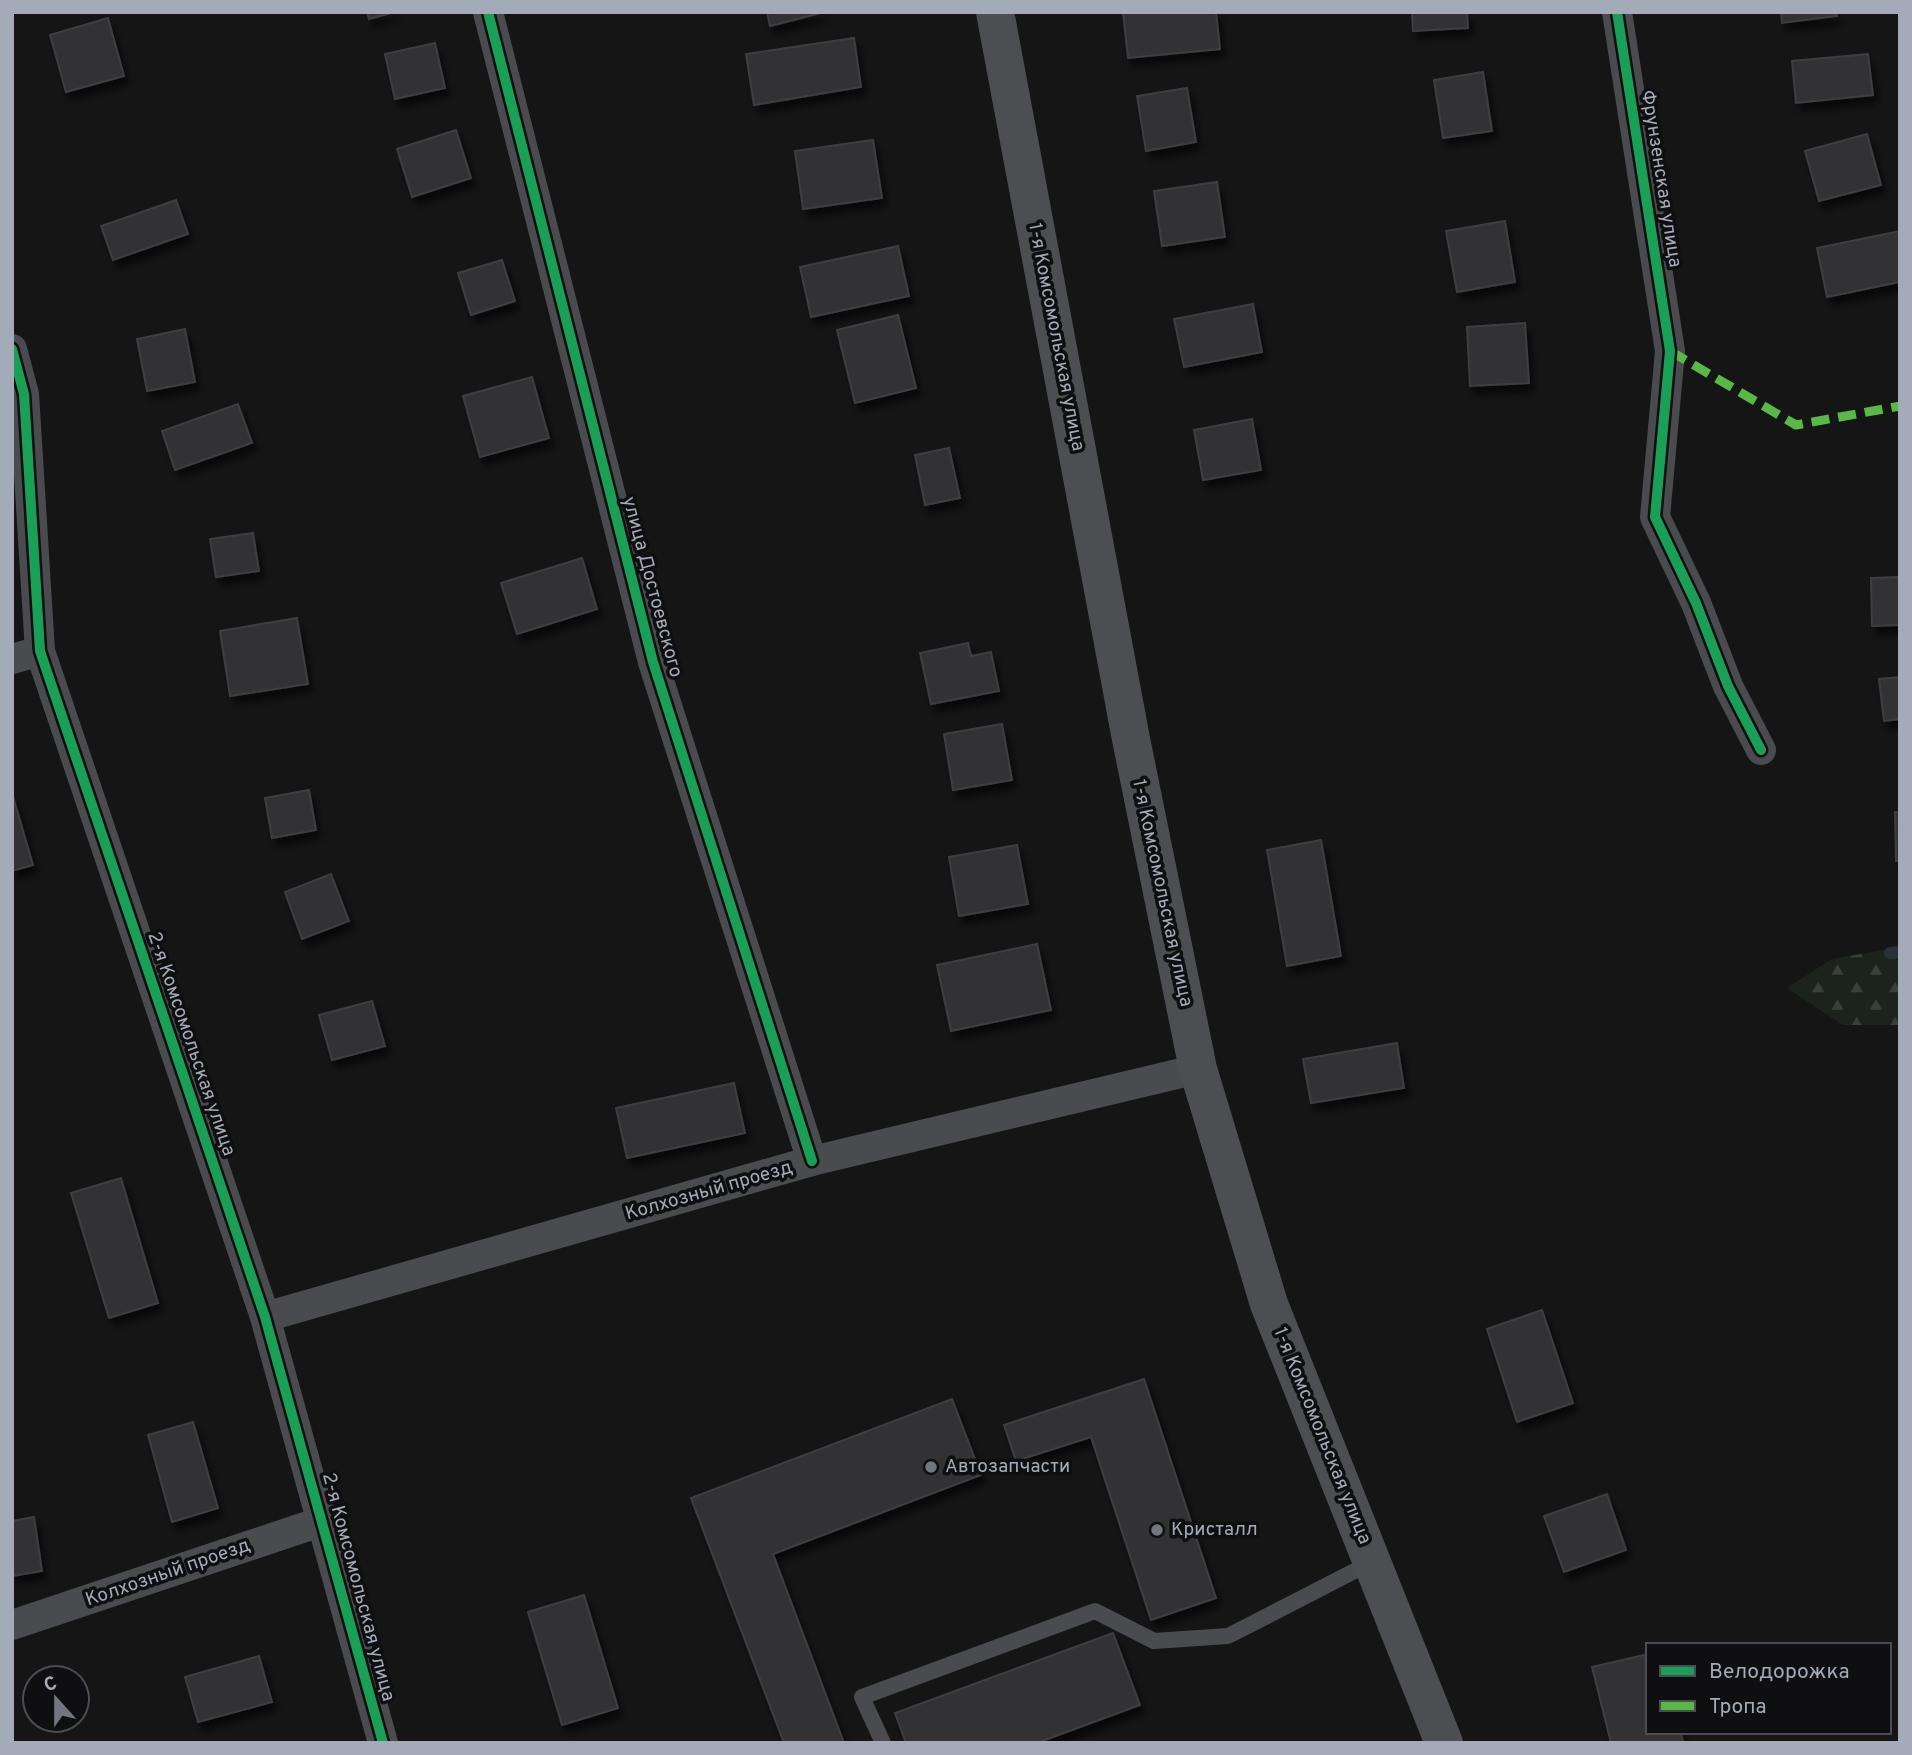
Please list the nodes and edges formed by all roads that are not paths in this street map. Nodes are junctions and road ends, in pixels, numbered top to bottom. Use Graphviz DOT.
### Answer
graph roads {
  1 [pos="488,12"];
  2 [pos="995,12"];
  3 [pos="1617,12"];
  4 [pos="12,349"];
  5 [pos="26,655"];
  6 [pos="1761,750"];
  7 [pos="1199,1069"];
  8 [pos="812,1161"];
  9 [pos="265,1317"];
  10 [pos="323,1521"];
  11 [pos="1372,1562"];
  12 [pos="12,1625"];
  13 [pos="383,1743"];
  14 [pos="883,1743"];
  15 [pos="1444,1743"];
  1 -- 8 [label="street, улица Достоевского"];
  2 -- 7 [label="main road, 1-я Комсомольская улица"];
  3 -- 6 [label="street, Фрунзенская улица"];
  4 -- 5 [label="street, 2-я Комсомольская улица"];
  5 -- 9 [label="street, 2-я Комсомольская улица"];
  7 -- 8 [label="street, Колхозный проезд"];
  7 -- 11 [label="main road, 1-я Комсомольская улица"];
  8 -- 9 [label="street, Колхозный проезд"];
  9 -- 10 [label="street, 2-я Комсомольская улица"];
  10 -- 12 [label="street, Колхозный проезд"];
  10 -- 13 [label="street, 2-я Комсомольская улица"];
  11 -- 14 [label="lane"];
  11 -- 15 [label="main road, 1-я Комсомольская улица"];
}
